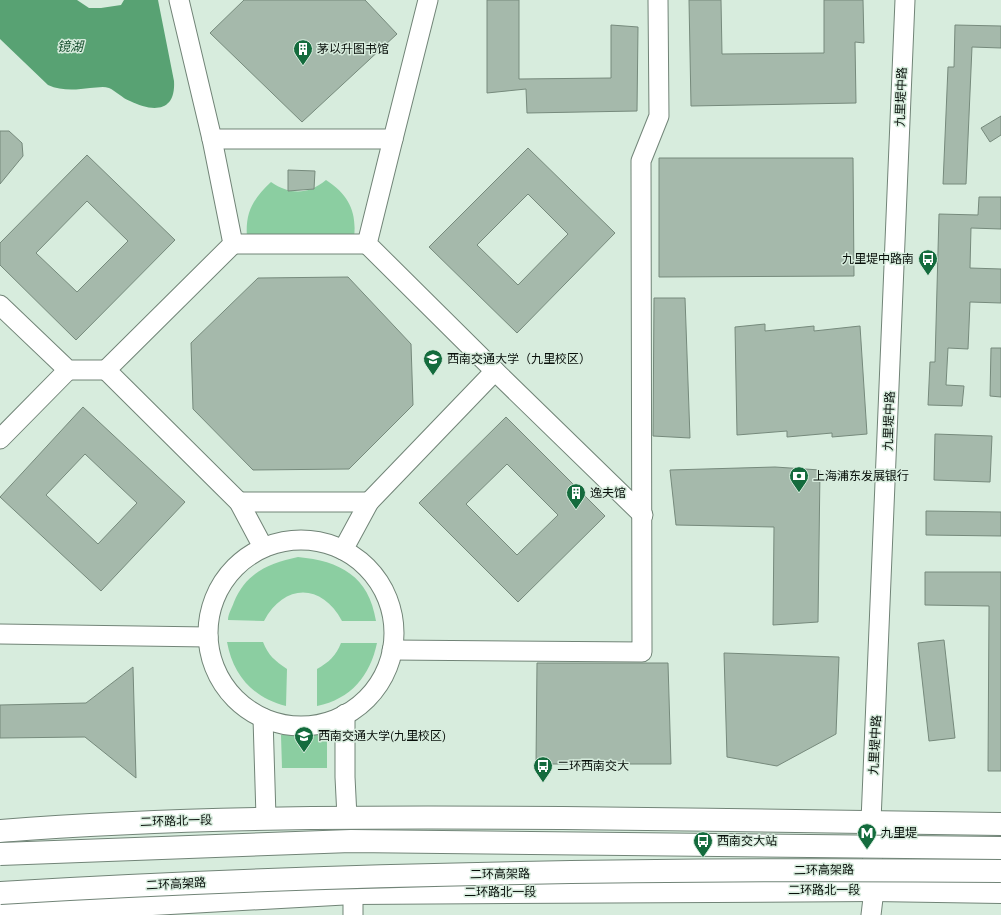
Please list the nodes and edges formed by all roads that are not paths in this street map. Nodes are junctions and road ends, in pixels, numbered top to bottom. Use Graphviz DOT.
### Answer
graph roads {
  1 [pos="179,0"];
  2 [pos="428,0"];
  3 [pos="658,0"];
  4 [pos="905,0"];
  5 [pos="212,139"];
  6 [pos="393,139"];
  7 [pos="233,244"];
  8 [pos="367,244"];
  9 [pos="0,305"];
  10 [pos="68,370"];
  11 [pos="106,370"];
  12 [pos="495,370"];
  13 [pos="0,439"];
  14 [pos="239,502"];
  15 [pos="369,502"];
  16 [pos="643,515"];
  17 [pos="263,547"];
  18 [pos="342,550"];
  19 [pos="0,634"];
  20 [pos="208,637"];
  21 [pos="392,650"];
  22 [pos="345,714"];
  23 [pos="263,718"];
  24 [pos="347,817"];
  25 [pos="266,818"];
  26 [pos="871,821"];
  27 [pos="1001,824"];
  28 [pos="0,831"];
  29 [pos="1001,848"];
  30 [pos="0,854"];
  31 [pos="1001,871"];
  32 [pos="874,890"];
  33 [pos="1001,892"];
  34 [pos="0,893"];
  35 [pos="353,893"];
  36 [pos="0,914"];
  37 [pos="353,915"];
  38 [pos="871,915"];
  1 -- 5 [label="street"];
  2 -- 6 [label="street"];
  3 -- 16 [label="street"];
  4 -- 26 [label="street, 九里堤中路"];
  5 -- 6 [label="street"];
  5 -- 7 [label="street"];
  6 -- 8 [label="street"];
  7 -- 8 [label="street"];
  7 -- 11 [label="street"];
  8 -- 12 [label="street"];
  9 -- 10 [label="street"];
  10 -- 11 [label="street"];
  10 -- 13 [label="street"];
  11 -- 14 [label="street"];
  12 -- 15 [label="street"];
  12 -- 16 [label="street"];
  14 -- 15 [label="street"];
  14 -- 17 [label="street"];
  15 -- 18 [label="street"];
  16 -- 21 [label="street"];
  17 -- 18 [label="street"];
  17 -- 20 [label="street"];
  18 -- 21 [label="street"];
  19 -- 20 [label="street"];
  20 -- 23 [label="street"];
  21 -- 22 [label="street"];
  22 -- 23 [label="street"];
  22 -- 24 [label="street"];
  23 -- 25 [label="street"];
  24 -- 25 [label="main road, 二环路北一段"];
  24 -- 26 [label="main road, 二环路北一段"];
  25 -- 28 [label="main road, 二环路北一段"];
  26 -- 27 [label="main road, 二环路北一段"];
  26 -- 32 [label="street, 九里堤中路"];
  29 -- 30 [label="main road, 二环高架路, bridge"];
  31 -- 34 [label="main road, 二环高架路, bridge"];
  32 -- 33 [label="main road, 二环路北一段"];
  32 -- 35 [label="main road, 二环路北一段"];
  32 -- 38 [label="street, 九里堤中路"];
  35 -- 36 [label="main road, 二环路北一段"];
  35 -- 37 [label="street"];
}
